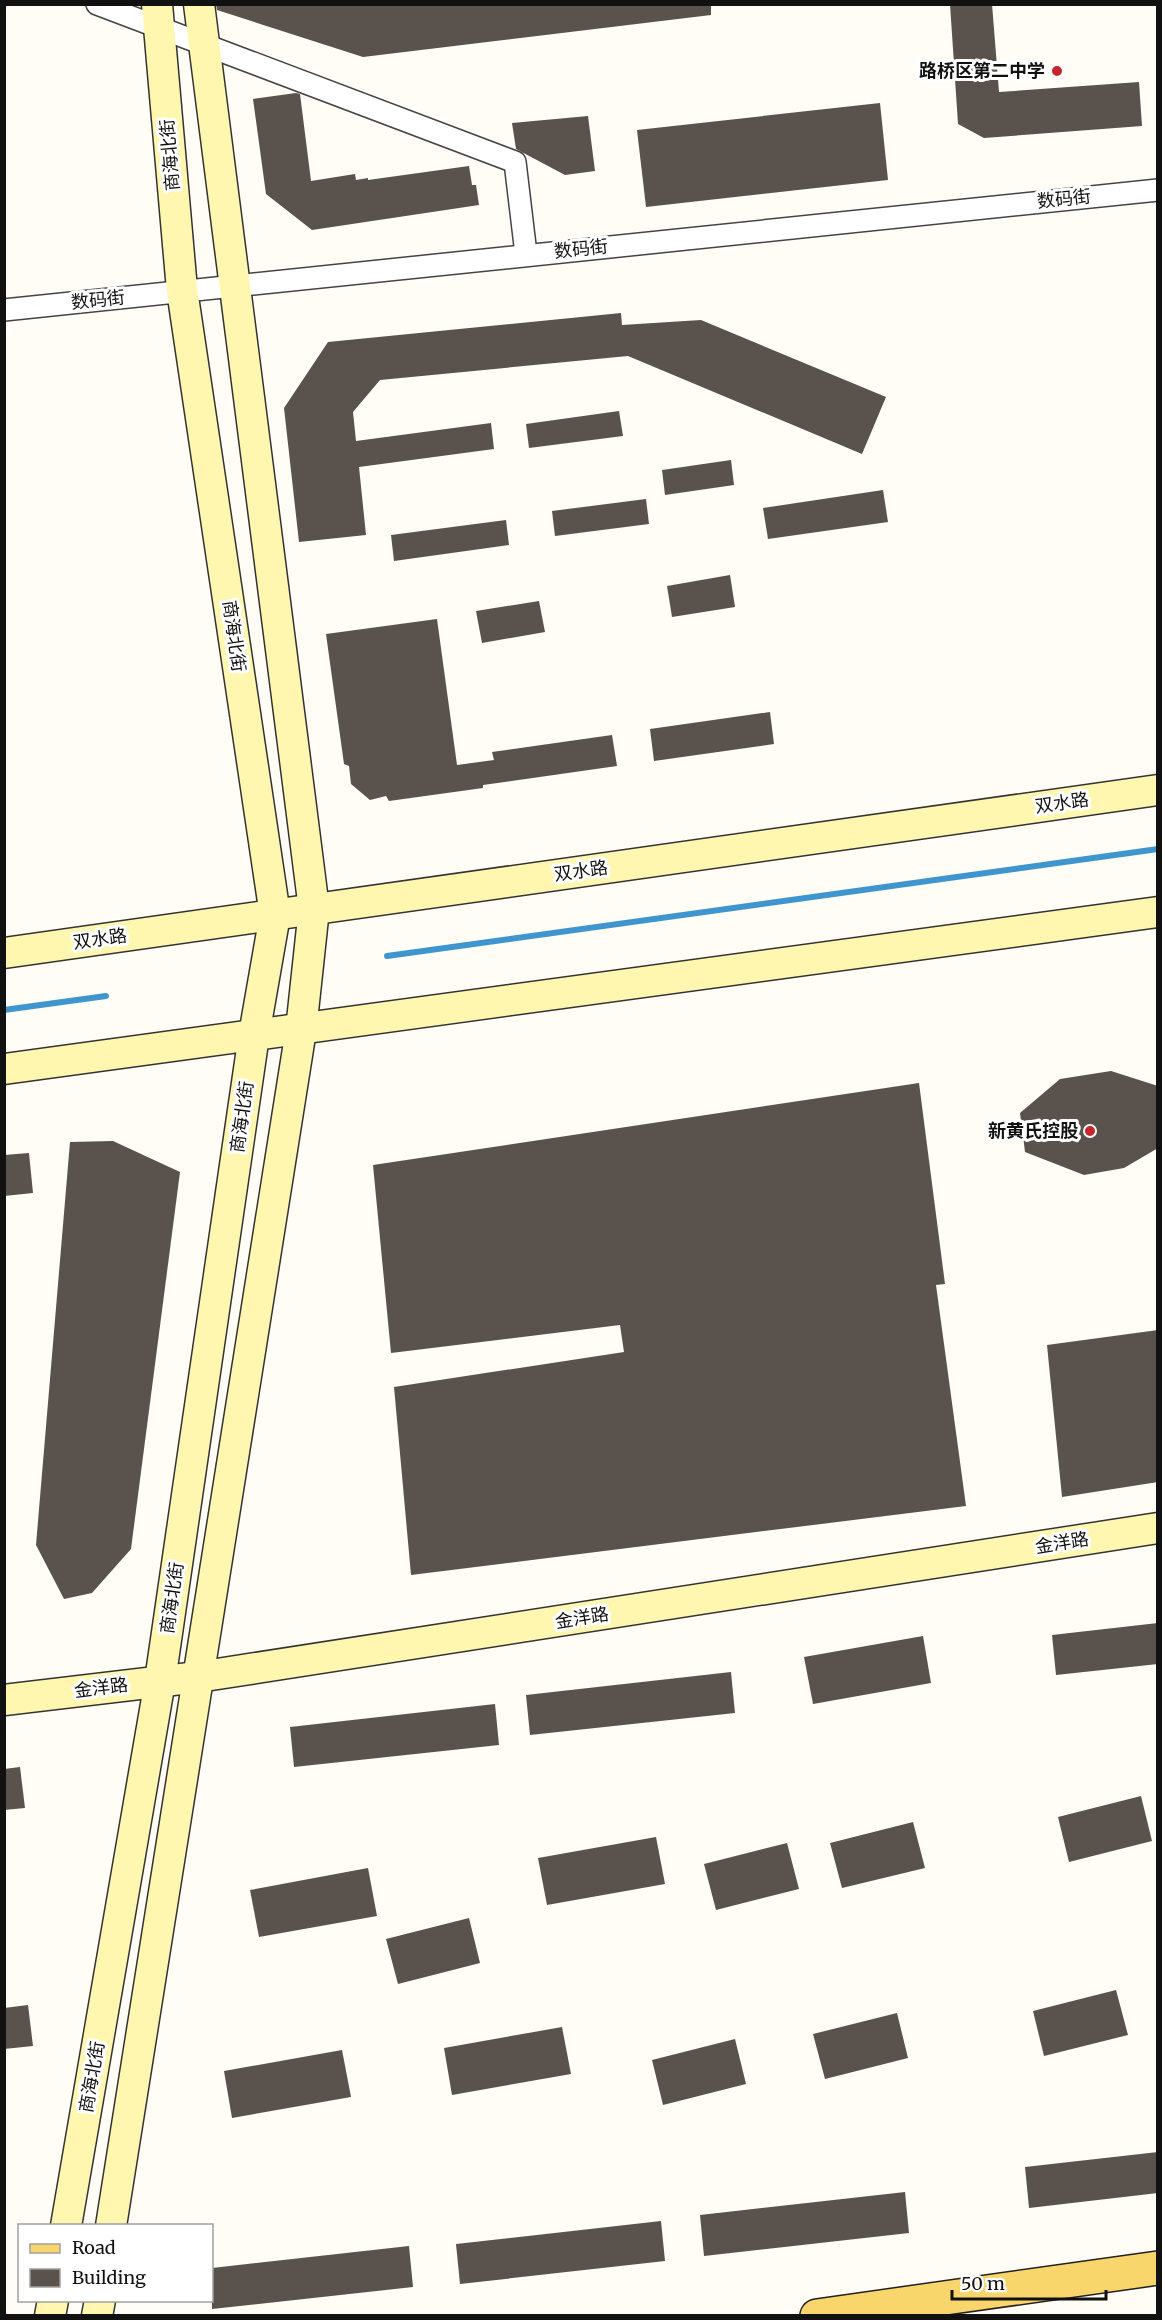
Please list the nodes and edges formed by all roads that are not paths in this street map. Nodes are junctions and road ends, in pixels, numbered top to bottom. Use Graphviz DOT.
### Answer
graph roads {
  1 [pos="97,4"];
  2 [pos="199,4"];
  3 [pos="158,16"];
  4 [pos="204,45"];
  5 [pos="1158,190"];
  6 [pos="526,254"];
  7 [pos="236,285"];
  8 [pos="182,290"];
  9 [pos="4,309"];
  10 [pos="1158,790"];
  11 [pos="314,909"];
  12 [pos="1158,912"];
  13 [pos="275,915"];
  14 [pos="4,953"];
  15 [pos="301,1030"];
  16 [pos="254,1035"];
  17 [pos="4,1069"];
  18 [pos="1158,1528"];
  19 [pos="198,1677"];
  20 [pos="160,1681"];
  21 [pos="4,1700"];
  22 [pos="66,2224"];
  23 [pos="111,2224"];
  24 [pos="1158,2268"];
  25 [pos="817,2316"];
  1 -- 3 [label="street"];
  2 -- 4 [label="main road, 商海北街"];
  3 -- 4 [label="street"];
  3 -- 8 [label="main road, 商海北街"];
  4 -- 6 [label="street"];
  4 -- 7 [label="main road, 商海北街"];
  5 -- 6 [label="street, 数码街"];
  6 -- 7 [label="street, 数码街"];
  7 -- 8 [label="street, 数码街"];
  7 -- 11 [label="main road, 商海北街"];
  8 -- 9 [label="street, 数码街"];
  8 -- 13 [label="main road, 商海北街"];
  10 -- 11 [label="main road, 双水路"];
  11 -- 13 [label="main road, 双水路"];
  11 -- 15 [label="main road, 商海北街"];
  12 -- 15 [label="main road"];
  13 -- 14 [label="main road, 双水路"];
  13 -- 16 [label="main road, 商海北街"];
  15 -- 16 [label="main road"];
  15 -- 19 [label="main road, 商海北街"];
  16 -- 17 [label="main road"];
  16 -- 20 [label="main road, 商海北街"];
  18 -- 19 [label="main road, 金洋路"];
  19 -- 20 [label="main road, 金洋路"];
  19 -- 23 [label="main road, 商海北街"];
  20 -- 21 [label="main road, 金洋路"];
  20 -- 22 [label="main road, 商海北街"];
  24 -- 25 [label="main road"];
}
